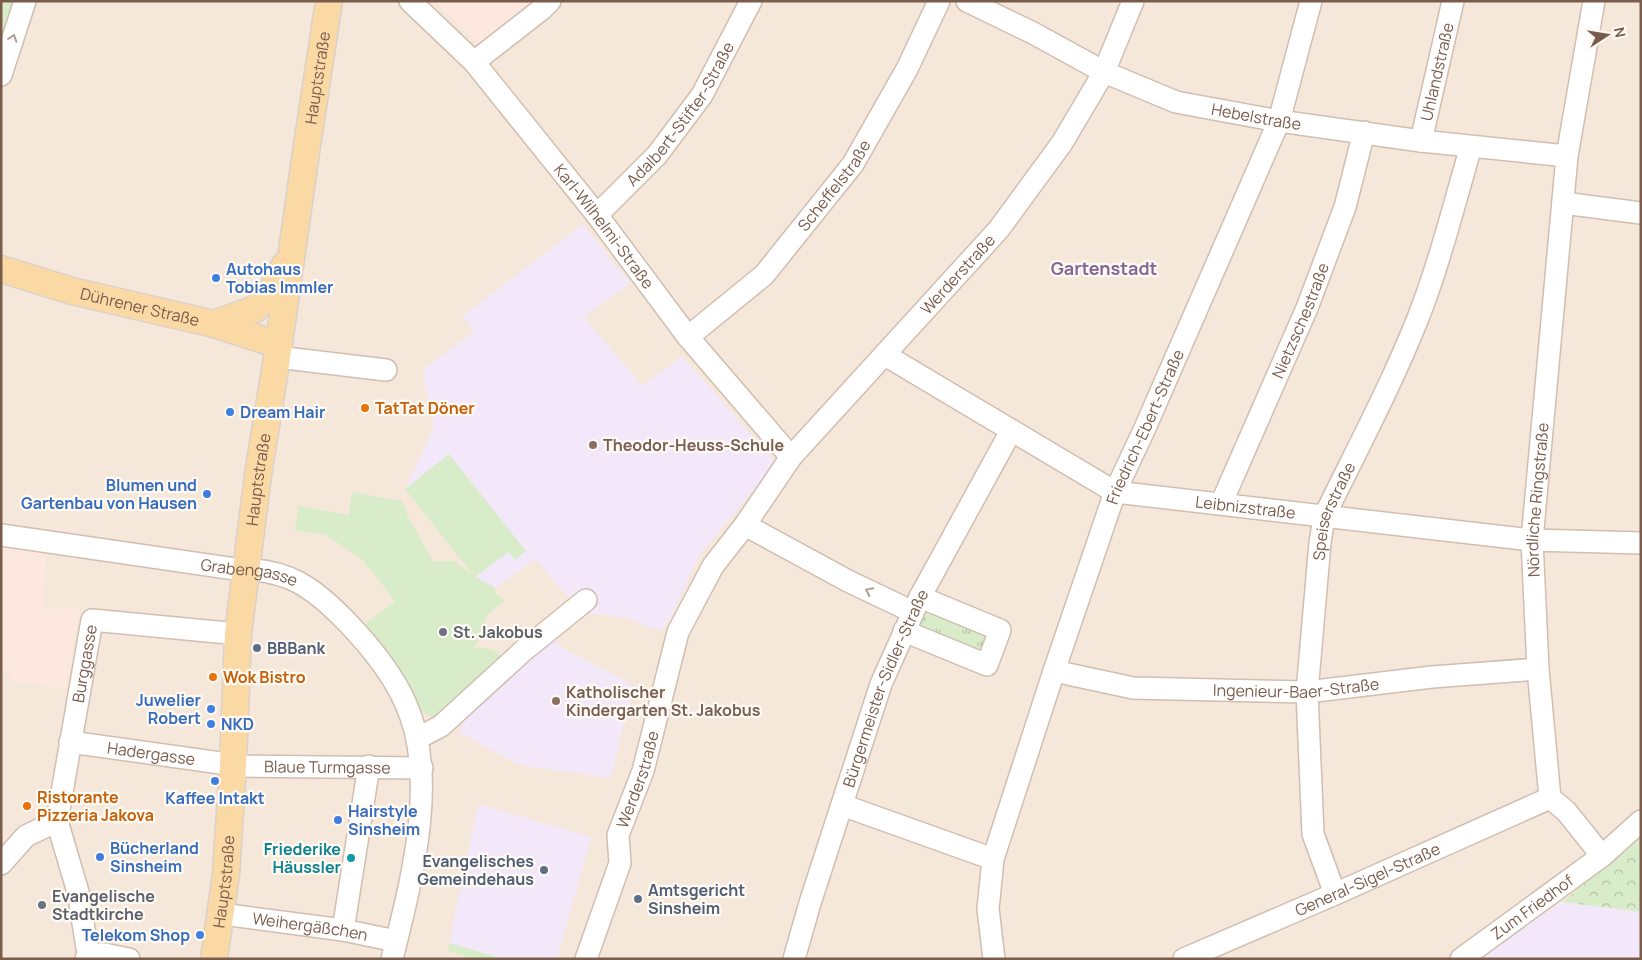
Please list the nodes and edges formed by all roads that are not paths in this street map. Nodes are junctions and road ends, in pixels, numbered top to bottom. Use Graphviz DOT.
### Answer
graph roads {
  1 [pos="25,1"];
  2 [pos="329,1"];
  3 [pos="410,1"];
  4 [pos="550,1"];
  5 [pos="751,1"];
  6 [pos="939,1"];
  7 [pos="967,1"];
  8 [pos="1133,1"];
  9 [pos="1310,1"];
  10 [pos="1452,1"];
  11 [pos="1594,1"];
  12 [pos="474,62"];
  13 [pos="1104,72"];
  14 [pos="1,75"];
  15 [pos="1279,121"];
  16 [pos="1364,132"];
  17 [pos="1421,141"];
  18 [pos="1470,147"];
  19 [pos="1566,156"];
  20 [pos="1563,203"];
  21 [pos="1641,213"];
  22 [pos="597,214"];
  23 [pos="292,251"];
  24 [pos="1,269"];
  25 [pos="214,324"];
  26 [pos="688,337"];
  27 [pos="278,351"];
  28 [pos="885,355"];
  29 [pos="386,370"];
  30 [pos="1011,431"];
  31 [pos="791,457"];
  32 [pos="1115,492"];
  33 [pos="1221,504"];
  34 [pos="1324,517"];
  35 [pos="745,525"];
  36 [pos="1,535"];
  37 [pos="1532,540"];
  38 [pos="1641,543"];
  39 [pos="246,569"];
  40 [pos="586,600"];
  41 [pos="916,605"];
  42 [pos="904,631"];
  43 [pos="238,634"];
  44 [pos="1538,669"];
  45 [pos="1054,671"];
  46 [pos="1308,692"];
  47 [pos="418,738"];
  48 [pos="70,742"];
  49 [pos="233,765"];
  50 [pos="369,766"];
  51 [pos="422,768"];
  52 [pos="1550,798"];
  53 [pos="842,805"];
  54 [pos="57,821"];
  55 [pos="1641,821"];
  56 [pos="1602,856"];
  57 [pos="993,859"];
  58 [pos="1,864"];
  59 [pos="1335,894"];
  60 [pos="222,914"];
  61 [pos="344,930"];
  62 [pos="394,950"];
  63 [pos="87,956"];
  64 [pos="130,959"];
  65 [pos="214,959"];
  66 [pos="586,959"];
  67 [pos="794,959"];
  68 [pos="994,959"];
  69 [pos="1184,959"];
  70 [pos="1461,959"];
  14 -- 1 [label="street, one-way"];
  2 -- 23 [label="main road, Hauptstraße"];
  3 -- 12 [label="street, Karl-Wilhelmi-Straße"];
  4 -- 12 [label="street"];
  5 -- 22 [label="street, Adalbert-Stifter-Straße"];
  6 -- 26 [label="street, Scheffelstraße"];
  7 -- 13 [label="street, Hebelstraße"];
  8 -- 13 [label="street, Werderstraße"];
  9 -- 15 [label="street, Friedrich-Ebert-Straße"];
  10 -- 17 [label="street, Uhlandstraße"];
  11 -- 19 [label="street, Nördliche Ringstraße"];
  12 -- 22 [label="street, Karl-Wilhelmi-Straße"];
  13 -- 15 [label="street, Hebelstraße"];
  13 -- 28 [label="street, Werderstraße"];
  15 -- 16 [label="street, Hebelstraße"];
  15 -- 32 [label="street, Friedrich-Ebert-Straße"];
  16 -- 17 [label="street, Hebelstraße"];
  16 -- 33 [label="street, Nietzschestraße"];
  17 -- 18 [label="street, Hebelstraße"];
  18 -- 19 [label="street, Hebelstraße"];
  18 -- 34 [label="street, Speiserstraße"];
  19 -- 20 [label="street, Nördliche Ringstraße"];
  20 -- 21 [label="street"];
  20 -- 37 [label="street, Nördliche Ringstraße"];
  22 -- 26 [label="street, Karl-Wilhelmi-Straße"];
  23 -- 25 [label="main road"];
  23 -- 27 [label="main road, Hauptstraße"];
  24 -- 25 [label="main road, Dührener Straße"];
  25 -- 27 [label="main road, Dührener Straße"];
  26 -- 31 [label="street, Karl-Wilhelmi-Straße"];
  27 -- 29 [label="street"];
  27 -- 39 [label="main road, Hauptstraße"];
  28 -- 30 [label="street, Leibnizstraße"];
  28 -- 31 [label="street, Werderstraße"];
  30 -- 32 [label="street, Leibnizstraße"];
  30 -- 41 [label="street, Bürgermeister-Sidler-Straße"];
  31 -- 35 [label="street, Werderstraße"];
  32 -- 33 [label="street, Leibnizstraße"];
  32 -- 45 [label="street, Friedrich-Ebert-Straße"];
  33 -- 34 [label="street, Leibnizstraße"];
  34 -- 37 [label="street, Leibnizstraße"];
  34 -- 46 [label="street, Speiserstraße"];
  41 -- 35 [label="street, one-way"];
  35 -- 66 [label="street, Werderstraße"];
  36 -- 39 [label="street, Grabengasse"];
  37 -- 38 [label="street, Leibnizstraße"];
  37 -- 44 [label="street, Nördliche Ringstraße"];
  39 -- 43 [label="main road, Hauptstraße"];
  39 -- 47 [label="street, Grabengasse"];
  40 -- 47 [label="street"];
  41 -- 42 [label="street, Bürgermeister-Sidler-Straße"];
  41 -- 42 [label="street"];
  42 -- 53 [label="street, Bürgermeister-Sidler-Straße"];
  43 -- 48 [label="street, Burggasse"];
  43 -- 49 [label="main road, Hauptstraße"];
  44 -- 46 [label="street, Ingenieur-Baer-Straße"];
  44 -- 52 [label="street, Nördliche Ringstraße"];
  45 -- 46 [label="street, Ingenieur-Baer-Straße"];
  45 -- 57 [label="street, Friedrich-Ebert-Straße"];
  46 -- 59 [label="street, Speiserstraße"];
  47 -- 51 [label="street, Grabengasse"];
  48 -- 49 [label="street, Hadergasse"];
  48 -- 54 [label="street, Burggasse"];
  49 -- 50 [label="street, Blaue Turmgasse"];
  49 -- 60 [label="main road, Hauptstraße"];
  50 -- 51 [label="street, Blaue Turmgasse"];
  50 -- 61 [label="street"];
  51 -- 62 [label="street, Grabengasse"];
  52 -- 56 [label="street"];
  52 -- 59 [label="street, General-Sigel-Straße"];
  53 -- 57 [label="street"];
  53 -- 67 [label="street, Bürgermeister-Sidler-Straße"];
  54 -- 58 [label="street"];
  54 -- 63 [label="street"];
  55 -- 56 [label="street, Zum Friedhof"];
  56 -- 70 [label="street, Zum Friedhof"];
  57 -- 68 [label="street, Friedrich-Ebert-Straße"];
  59 -- 69 [label="street, General-Sigel-Straße"];
  60 -- 61 [label="street, Weihergäßchen"];
  60 -- 65 [label="main road, Hauptstraße"];
  61 -- 62 [label="street, Weihergäßchen"];
  63 -- 64 [label="street"];
}
